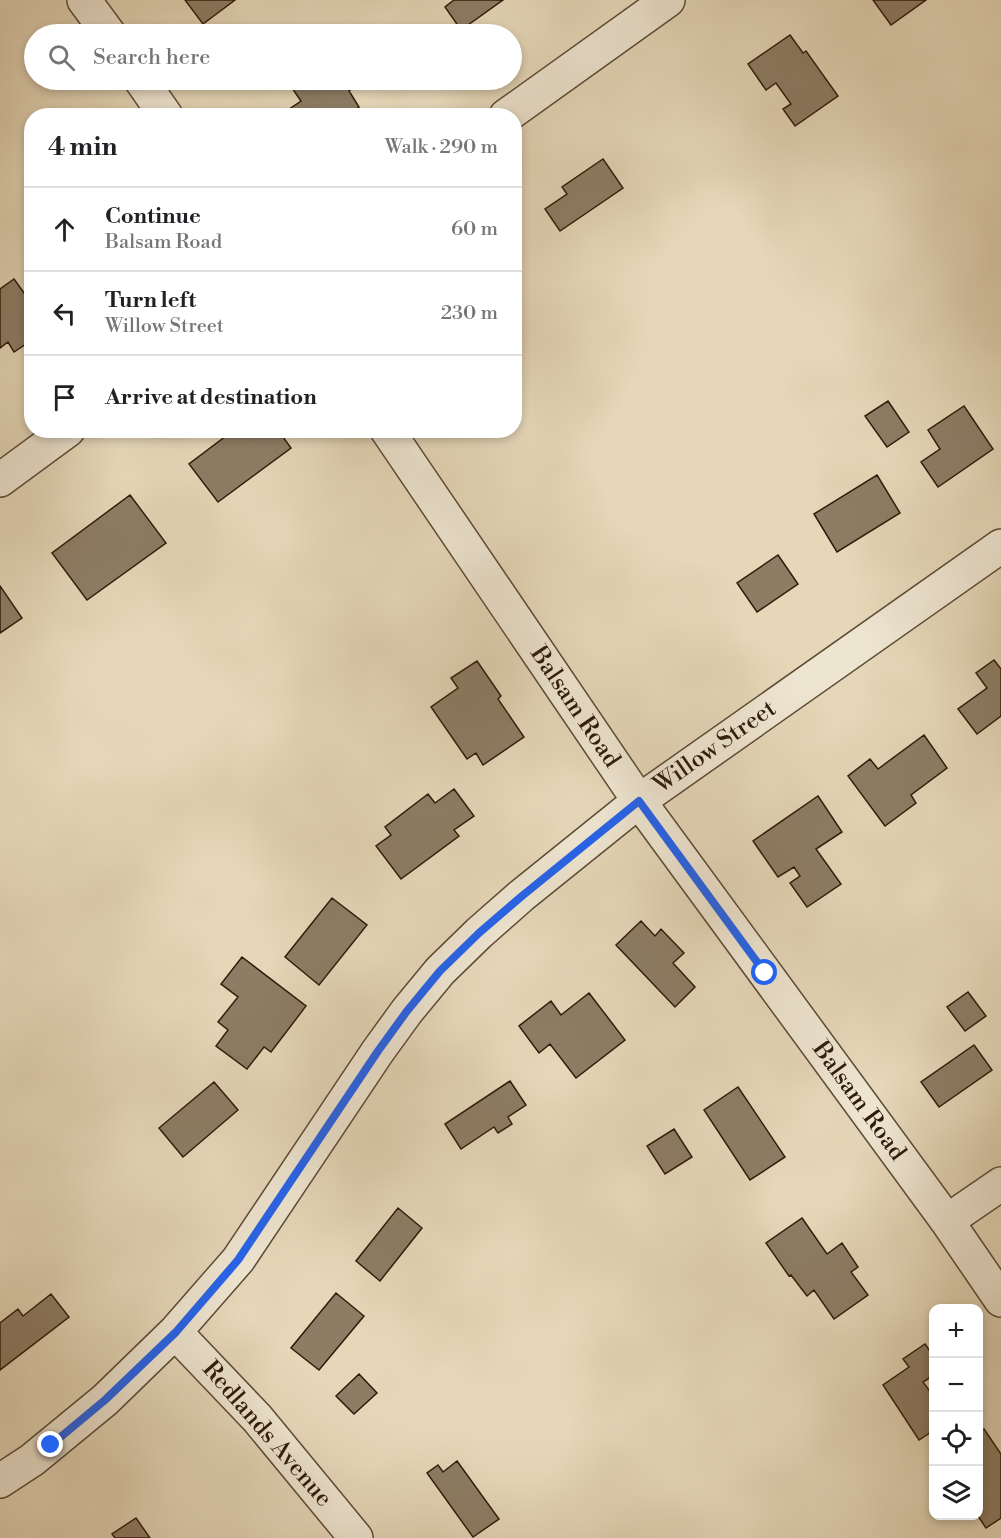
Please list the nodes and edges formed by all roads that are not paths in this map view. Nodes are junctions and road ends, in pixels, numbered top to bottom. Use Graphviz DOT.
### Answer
graph roads {
  1 [pos="84,0"];
  2 [pos="668,0"];
  3 [pos="102,24"];
  4 [pos="148,90"];
  5 [pos="160,108"];
  6 [pos="517,108"];
  7 [pos="57,438"];
  8 [pos="392,438"];
  9 [pos="0,480"];
  10 [pos="1001,546"];
  11 [pos="639,801"];
  12 [pos="1001,1184"];
  13 [pos="947,1221"];
  14 [pos="1001,1300"];
  15 [pos="176,1332"];
  16 [pos="0,1481"];
  17 [pos="356,1538"];
  1 -- 3 [label="street"];
  2 -- 6 [label="street"];
  4 -- 5 [label="street"];
  7 -- 9 [label="street"];
  8 -- 11 [label="street, Balsam Road"];
  10 -- 11 [label="street, Willow Street"];
  11 -- 13 [label="street, Balsam Road"];
  11 -- 15 [label="street, Willow Street"];
  12 -- 13 [label="street"];
  13 -- 14 [label="street, Balsam Road"];
  15 -- 16 [label="street, Willow Street"];
  15 -- 17 [label="street, Redlands Avenue"];
}
